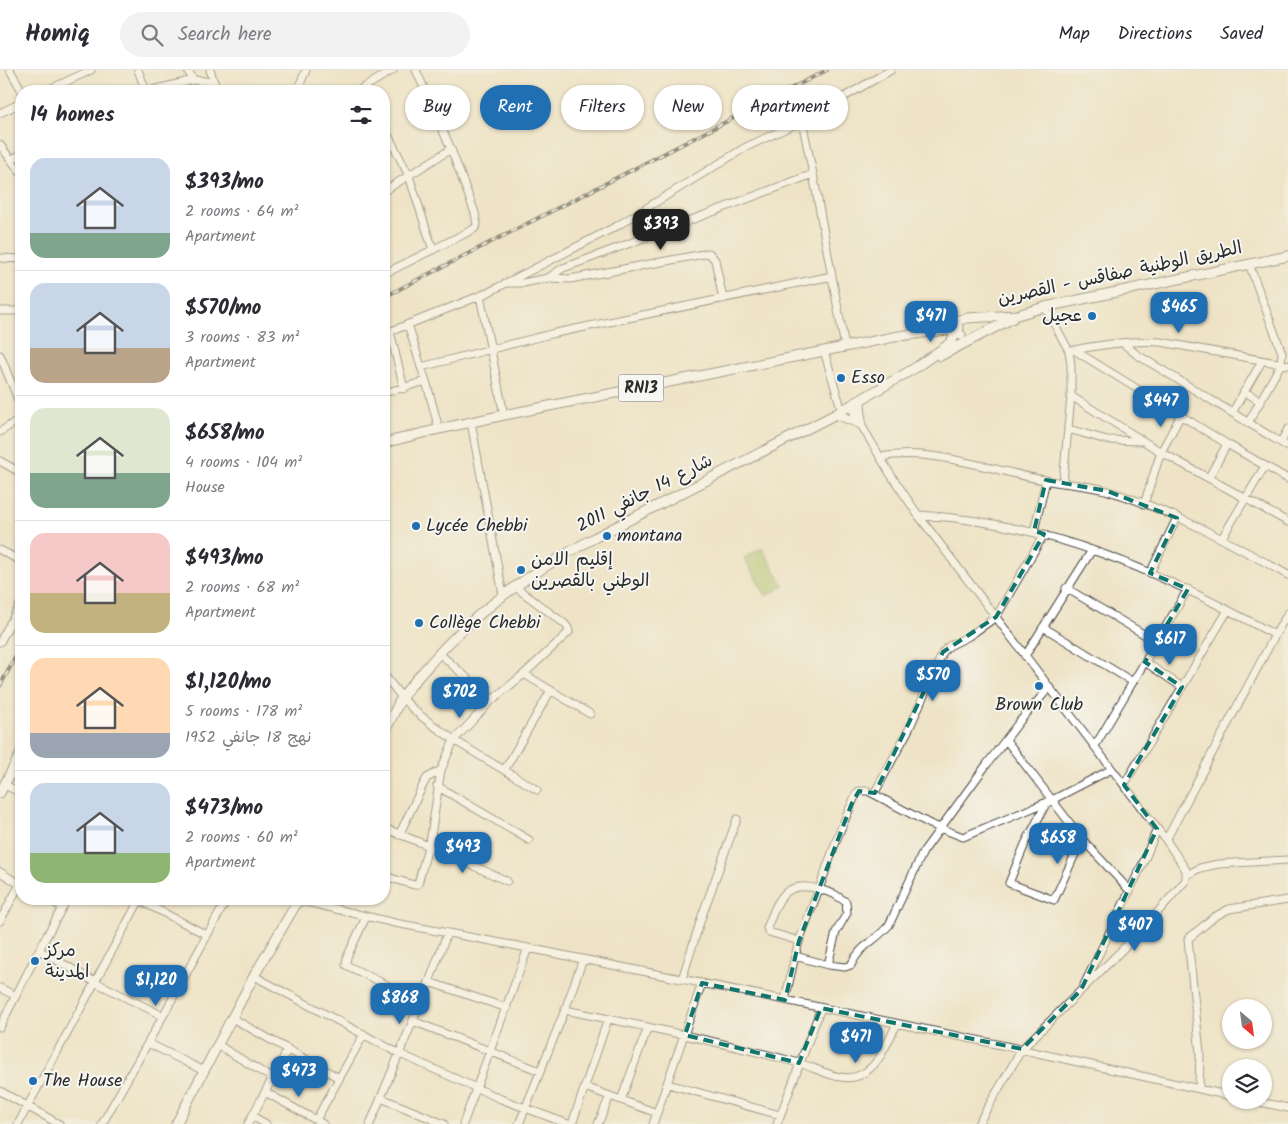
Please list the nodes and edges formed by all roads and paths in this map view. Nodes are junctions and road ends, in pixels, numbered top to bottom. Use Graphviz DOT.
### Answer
graph roads {
  1 [pos="10,70"];
  2 [pos="91,70"];
  3 [pos="138,70"];
  4 [pos="187,70"];
  5 [pos="210,70"];
  6 [pos="306,70"];
  7 [pos="393,70"];
  8 [pos="416,70"];
  9 [pos="890,70"];
  10 [pos="194,80"];
  11 [pos="214,82"];
  12 [pos="19,85"];
  13 [pos="59,85"];
  14 [pos="144,85"];
  15 [pos="173,85"];
  16 [pos="215,85"];
  17 [pos="300,85"];
  18 [pos="370,85"];
  19 [pos="848,94"];
  20 [pos="15,106"];
  21 [pos="0,113"];
  22 [pos="783,130"];
  23 [pos="804,130"];
  24 [pos="390,141"];
  25 [pos="0,145"];
  26 [pos="451,149"];
  27 [pos="15,158"];
  28 [pos="12,160"];
  29 [pos="15,164"];
  30 [pos="814,174"];
  31 [pos="408,176"];
  32 [pos="390,187"];
  33 [pos="433,250"];
  34 [pos="1288,256"];
  35 [pos="0,258"];
  36 [pos="15,259"];
  37 [pos="1248,264"];
  38 [pos="390,271"];
  39 [pos="832,276"];
  40 [pos="548,278"];
  41 [pos="507,283"];
  42 [pos="480,296"];
  43 [pos="723,299"];
  44 [pos="1045,307"];
  45 [pos="0,311"];
  46 [pos="15,311"];
  47 [pos="1017,315"];
  48 [pos="967,318"];
  49 [pos="408,324"];
  50 [pos="390,332"];
  51 [pos="959,332"];
  52 [pos="900,336"];
  53 [pos="973,338"];
  54 [pos="390,343"];
  55 [pos="1123,343"];
  56 [pos="845,347"];
  57 [pos="492,349"];
  58 [pos="1071,350"];
  59 [pos="824,351"];
  60 [pos="0,357"];
  61 [pos="1262,361"];
  62 [pos="1284,365"];
  63 [pos="420,367"];
  64 [pos="915,368"];
  65 [pos="426,381"];
  66 [pos="404,388"];
  67 [pos="390,392"];
  68 [pos="1244,392"];
  69 [pos="15,393"];
  70 [pos="1071,396"];
  71 [pos="860,400"];
  72 [pos="1261,402"];
  73 [pos="842,410"];
  74 [pos="1232,413"];
  75 [pos="504,415"];
  76 [pos="1180,415"];
  77 [pos="15,422"];
  78 [pos="471,422"];
  79 [pos="1248,423"];
  80 [pos="861,424"];
  81 [pos="439,429"];
  82 [pos="1068,429"];
  83 [pos="1288,429"];
  84 [pos="0,432"];
  85 [pos="390,441"];
  86 [pos="1143,441"];
  87 [pos="1281,442"];
  88 [pos="1227,444"];
  89 [pos="1288,447"];
  90 [pos="1162,452"];
  91 [pos="880,457"];
  92 [pos="0,461"];
  93 [pos="1265,466"];
  94 [pos="15,470"];
  95 [pos="1209,477"];
  96 [pos="1288,479"];
  97 [pos="1046,480"];
  98 [pos="1064,482"];
  99 [pos="1246,498"];
  100 [pos="1144,504"];
  101 [pos="918,515"];
  102 [pos="1177,518"];
  103 [pos="1288,522"];
  104 [pos="1034,531"];
  105 [pos="1044,534"];
  106 [pos="1222,538"];
  107 [pos="0,550"];
  108 [pos="1092,550"];
  109 [pos="15,556"];
  110 [pos="1150,573"];
  111 [pos="1288,575"];
  112 [pos="514,586"];
  113 [pos="1066,588"];
  114 [pos="1188,589"];
  115 [pos="503,594"];
  116 [pos="1228,610"];
  117 [pos="15,613"];
  118 [pos="1288,613"];
  119 [pos="996,617"];
  120 [pos="1043,627"];
  121 [pos="1275,635"];
  122 [pos="0,642"];
  123 [pos="1157,642"];
  124 [pos="439,653"];
  125 [pos="1025,656"];
  126 [pos="1145,662"];
  127 [pos="524,674"];
  128 [pos="1132,682"];
  129 [pos="390,683"];
  130 [pos="1182,687"];
  131 [pos="1049,688"];
  132 [pos="551,690"];
  133 [pos="402,698"];
  134 [pos="492,700"];
  135 [pos="590,714"];
  136 [pos="390,721"];
  137 [pos="454,740"];
  138 [pos="1006,740"];
  139 [pos="1095,746"];
  140 [pos="15,764"];
  141 [pos="505,769"];
  142 [pos="1112,769"];
  143 [pos="441,770"];
  144 [pos="1124,785"];
  145 [pos="437,786"];
  146 [pos="2,789"];
  147 [pos="537,790"];
  148 [pos="15,792"];
  149 [pos="874,794"];
  150 [pos="1050,801"];
  151 [pos="737,819"];
  152 [pos="941,828"];
  153 [pos="1157,829"];
  154 [pos="390,831"];
  155 [pos="399,835"];
  156 [pos="1082,839"];
  157 [pos="529,840"];
  158 [pos="1166,840"];
  159 [pos="429,846"];
  160 [pos="1288,860"];
  161 [pos="0,872"];
  162 [pos="1187,875"];
  163 [pos="390,878"];
  164 [pos="15,881"];
  165 [pos="507,881"];
  166 [pos="819,889"];
  167 [pos="1130,891"];
  168 [pos="15,895"];
  169 [pos="1288,900"];
  170 [pos="58,905"];
  171 [pos="136,905"];
  172 [pos="150,905"];
  173 [pos="224,905"];
  174 [pos="295,905"];
  175 [pos="321,905"];
  176 [pos="62,907"];
  177 [pos="366,917"];
  178 [pos="0,921"];
  179 [pos="447,934"];
  180 [pos="207,935"];
  181 [pos="798,941"];
  182 [pos="528,948"];
  183 [pos="39,950"];
  184 [pos="795,956"];
  185 [pos="583,959"];
  186 [pos="828,965"];
  187 [pos="254,976"];
  188 [pos="682,979"];
  189 [pos="95,982"];
  190 [pos="429,982"];
  191 [pos="702,984"];
  192 [pos="0,988"];
  193 [pos="1082,990"];
  194 [pos="16,996"];
  195 [pos="785,1000"];
  196 [pos="421,1002"];
  197 [pos="507,1008"];
  198 [pos="821,1008"];
  199 [pos="565,1010"];
  200 [pos="163,1016"];
  201 [pos="232,1018"];
  202 [pos="608,1019"];
  203 [pos="413,1021"];
  204 [pos="897,1024"];
  205 [pos="0,1027"];
  206 [pos="648,1027"];
  207 [pos="364,1034"];
  208 [pos="686,1035"];
  209 [pos="148,1042"];
  210 [pos="218,1045"];
  211 [pos="288,1050"];
  212 [pos="1022,1050"];
  213 [pos="492,1051"];
  214 [pos="400,1054"];
  215 [pos="800,1063"];
  216 [pos="204,1071"];
  217 [pos="540,1071"];
  218 [pos="272,1078"];
  219 [pos="339,1078"];
  220 [pos="668,1084"];
  221 [pos="585,1087"];
  222 [pos="478,1088"];
  223 [pos="1199,1089"];
  224 [pos="0,1091"];
  225 [pos="265,1092"];
  226 [pos="1222,1094"];
  227 [pos="610,1096"];
  228 [pos="381,1098"];
  229 [pos="621,1100"];
  230 [pos="1272,1105"];
  231 [pos="28,1107"];
  232 [pos="524,1108"];
  233 [pos="1288,1108"];
  234 [pos="657,1113"];
  235 [pos="252,1116"];
  236 [pos="779,1121"];
  237 [pos="319,1122"];
  238 [pos="179,1123"];
  239 [pos="18,1124"];
  240 [pos="59,1124"];
  241 [pos="102,1124"];
  242 [pos="248,1124"];
  243 [pos="266,1124"];
  244 [pos="370,1124"];
  245 [pos="444,1124"];
  246 [pos="464,1124"];
  247 [pos="519,1124"];
  248 [pos="568,1124"];
  249 [pos="572,1124"];
  250 [pos="598,1124"];
  251 [pos="653,1124"];
  252 [pos="978,1124"];
  1 -- 12 [label="street"];
  2 -- 13 [label="street"];
  3 -- 14 [label="street"];
  4 -- 10 [label="street"];
  5 -- 11 [label="street"];
  6 -- 17 [label="street"];
  7 -- 18 [label="street"];
  8 -- 26 [label="street"];
  9 -- 19 [label="street"];
  10 -- 11 [label="street"];
  10 -- 15 [label="street"];
  11 -- 16 [label="street"];
  20 -- 21 [label="street"];
  22 -- 41 [label="street"];
  23 -- 30 [label="street"];
  24 -- 31 [label="street"];
  25 -- 28 [label="street"];
  26 -- 31 [label="street"];
  26 -- 33 [label="street"];
  27 -- 28 [label="street"];
  28 -- 29 [label="street"];
  30 -- 39 [label="street"];
  30 -- 40 [label="street"];
  31 -- 32 [label="street"];
  31 -- 33 [label="street"];
  33 -- 38 [label="street"];
  34 -- 37 [label="main road, الطريق الوطنية صفاقس - القصرين / RN13"];
  35 -- 36 [label="street"];
  37 -- 44 [label="main road, الطريق الوطنية صفاقس - القصرين / RN13"];
  37 -- 62 [label="street"];
  39 -- 43 [label="street"];
  39 -- 56 [label="street"];
  40 -- 41 [label="street"];
  40 -- 43 [label="street"];
  41 -- 42 [label="street"];
  42 -- 49 [label="street"];
  42 -- 57 [label="street"];
  43 -- 57 [label="street"];
  44 -- 47 [label="main road, الطريق الوطنية صفاقس - القصرين / RN13"];
  44 -- 58 [label="street"];
  45 -- 46 [label="street"];
  47 -- 48 [label="main road, الطريق الوطنية صفاقس - القصرين / RN13"];
  47 -- 53 [label="main road, شارع 14 جانفي 2011"];
  48 -- 51 [label="main road"];
  48 -- 52 [label="main road, الطريق الوطنية صفاقس - القصرين / RN13"];
  48 -- 53 [label="main road"];
  49 -- 50 [label="street"];
  49 -- 63 [label="street"];
  51 -- 52 [label="main road, الطريق الوطنية صفاقس - القصرين"];
  51 -- 53 [label="main road"];
  51 -- 64 [label="main road, شارع 14 جانفي 2011"];
  52 -- 56 [label="main road, الطريق الوطنية صفاقس - القصرين / RN13"];
  53 -- 64 [label="main road, شارع 14 جانفي 2011"];
  54 -- 66 [label="street"];
  55 -- 58 [label="street"];
  55 -- 61 [label="street"];
  55 -- 74 [label="street"];
  56 -- 59 [label="main road, الطريق الوطنية صفاقس - القصرين / RN13"];
  57 -- 63 [label="street"];
  57 -- 75 [label="street"];
  58 -- 70 [label="street"];
  58 -- 76 [label="street"];
  59 -- 73 [label="street"];
  59 -- 75 [label="main road, الطريق الوطنية صفاقس - القصرين / RN13"];
  60 -- 69 [label="street"];
  61 -- 62 [label="street"];
  61 -- 68 [label="street"];
  62 -- 72 [label="street"];
  63 -- 65 [label="street"];
  64 -- 71 [label="main road, شارع 14 جانفي 2011"];
  65 -- 66 [label="street"];
  65 -- 81 [label="street"];
  66 -- 67 [label="street"];
  68 -- 72 [label="street"];
  68 -- 74 [label="street"];
  70 -- 82 [label="street"];
  70 -- 86 [label="street"];
  71 -- 73 [label="main road, شارع 14 جانفي 2011"];
  71 -- 80 [label="main road"];
  72 -- 79 [label="street"];
  73 -- 80 [label="main road"];
  73 -- 80 [label="street"];
  73 -- 112 [label="main road, شارع 14 جانفي 2011"];
  74 -- 79 [label="street"];
  75 -- 78 [label="main road, الطريق الوطنية صفاقس - القصرين / RN13"];
  76 -- 88 [label="street"];
  76 -- 90 [label="street"];
  77 -- 84 [label="street"];
  78 -- 81 [label="main road, الطريق الوطنية صفاقس - القصرين / RN13"];
  78 -- 115 [label="street"];
  79 -- 87 [label="street"];
  80 -- 91 [label="street"];
  81 -- 85 [label="main road, الطريق الوطنية صفاقس - القصرين / RN13"];
  82 -- 86 [label="street"];
  82 -- 98 [label="street"];
  83 -- 87 [label="street"];
  86 -- 90 [label="street"];
  87 -- 89 [label="street"];
  88 -- 93 [label="street"];
  88 -- 95 [label="street"];
  90 -- 95 [label="street"];
  90 -- 100 [label="street"];
  91 -- 97 [label="street"];
  91 -- 101 [label="street"];
  92 -- 94 [label="street"];
  93 -- 96 [label="street"];
  93 -- 99 [label="street"];
  95 -- 99 [label="street"];
  97 -- 98 [label="street"];
  97 -- 104 [label="street"];
  98 -- 100 [label="street"];
  99 -- 103 [label="street"];
  99 -- 106 [label="street"];
  100 -- 102 [label="street"];
  101 -- 104 [label="street"];
  101 -- 119 [label="street"];
  102 -- 106 [label="street"];
  102 -- 110 [label="street"];
  104 -- 105 [label="street"];
  105 -- 108 [label="street"];
  105 -- 119 [label="street"];
  106 -- 111 [label="street"];
  107 -- 109 [label="street"];
  108 -- 110 [label="street"];
  108 -- 113 [label="street"];
  110 -- 114 [label="street"];
  112 -- 115 [label="main road, شارع 14 جانفي 2011"];
  112 -- 127 [label="street"];
  113 -- 120 [label="street"];
  113 -- 123 [label="street"];
  114 -- 116 [label="street"];
  114 -- 123 [label="street"];
  115 -- 124 [label="main road, شارع 14 جانفي 2011"];
  116 -- 121 [label="street"];
  116 -- 130 [label="street"];
  117 -- 122 [label="street"];
  118 -- 121 [label="street"];
  119 -- 125 [label="street"];
  119 -- 149 [label="street"];
  120 -- 125 [label="street"];
  120 -- 128 [label="street"];
  121 -- 158 [label="street"];
  123 -- 126 [label="street"];
  124 -- 133 [label="main road, شارع 14 جانفي 2011"];
  124 -- 134 [label="street"];
  125 -- 131 [label="street"];
  126 -- 128 [label="street"];
  126 -- 130 [label="street"];
  127 -- 132 [label="street"];
  127 -- 134 [label="street"];
  128 -- 139 [label="street"];
  129 -- 133 [label="street"];
  130 -- 144 [label="street"];
  131 -- 138 [label="street"];
  131 -- 139 [label="street"];
  132 -- 135 [label="street"];
  132 -- 141 [label="street"];
  133 -- 136 [label="main road, شارع 14 جانفي 2011"];
  133 -- 137 [label="street"];
  134 -- 137 [label="street"];
  137 -- 141 [label="street"];
  137 -- 143 [label="street"];
  138 -- 150 [label="street"];
  138 -- 152 [label="street"];
  139 -- 142 [label="street"];
  140 -- 146 [label="main road"];
  141 -- 147 [label="street"];
  142 -- 144 [label="street"];
  142 -- 150 [label="street"];
  143 -- 145 [label="street"];
  143 -- 155 [label="street"];
  144 -- 153 [label="street"];
  145 -- 157 [label="street"];
  145 -- 159 [label="street"];
  146 -- 148 [label="street"];
  149 -- 152 [label="street"];
  149 -- 166 [label="street"];
  150 -- 152 [label="street"];
  150 -- 156 [label="street"];
  150 -- 156 [label="street"];
  151 -- 188 [label="street"];
  152 -- 186 [label="street"];
  153 -- 158 [label="street"];
  153 -- 167 [label="street"];
  154 -- 155 [label="street"];
  155 -- 159 [label="street"];
  156 -- 167 [label="street"];
  158 -- 162 [label="street"];
  159 -- 163 [label="street"];
  159 -- 165 [label="street"];
  160 -- 162 [label="street"];
  161 -- 164 [label="street"];
  162 -- 193 [label="street"];
  166 -- 181 [label="street"];
  166 -- 181 [label="street"];
  166 -- 186 [label="street"];
  167 -- 193 [label="street"];
  168 -- 178 [label="street"];
  169 -- 223 [label="street"];
  170 -- 176 [label="street"];
  171 -- 189 [label="street"];
  172 -- 180 [label="street"];
  173 -- 180 [label="street"];
  174 -- 187 [label="main road"];
  175 -- 177 [label="street"];
  176 -- 183 [label="street"];
  177 -- 179 [label="street"];
  177 -- 196 [label="street"];
  179 -- 182 [label="street"];
  179 -- 190 [label="street"];
  180 -- 200 [label="street"];
  181 -- 184 [label="street"];
  182 -- 185 [label="street"];
  182 -- 197 [label="street"];
  183 -- 189 [label="street"];
  183 -- 194 [label="street"];
  184 -- 186 [label="street"];
  184 -- 195 [label="street"];
  185 -- 188 [label="street"];
  185 -- 199 [label="street"];
  187 -- 201 [label="main road"];
  187 -- 207 [label="street"];
  188 -- 191 [label="street"];
  189 -- 200 [label="street"];
  189 -- 231 [label="street"];
  190 -- 196 [label="street"];
  190 -- 197 [label="street"];
  191 -- 195 [label="street"];
  191 -- 208 [label="street"];
  192 -- 194 [label="street"];
  193 -- 212 [label="street"];
  194 -- 205 [label="street"];
  195 -- 198 [label="street"];
  196 -- 203 [label="street"];
  197 -- 213 [label="street"];
  198 -- 204 [label="street"];
  198 -- 215 [label="street"];
  199 -- 202 [label="street"];
  199 -- 217 [label="street"];
  200 -- 209 [label="street"];
  201 -- 210 [label="main road"];
  201 -- 211 [label="street"];
  202 -- 206 [label="street"];
  202 -- 221 [label="street"];
  203 -- 213 [label="street"];
  203 -- 214 [label="street"];
  204 -- 212 [label="street"];
  204 -- 215 [label="street"];
  206 -- 208 [label="street"];
  206 -- 229 [label="street"];
  207 -- 214 [label="street"];
  207 -- 219 [label="street"];
  208 -- 215 [label="street"];
  208 -- 220 [label="street"];
  209 -- 216 [label="street"];
  209 -- 241 [label="street"];
  210 -- 216 [label="main road"];
  210 -- 218 [label="street"];
  211 -- 218 [label="street"];
  211 -- 219 [label="street"];
  212 -- 223 [label="street"];
  212 -- 252 [label="street"];
  213 -- 217 [label="street"];
  213 -- 222 [label="street"];
  214 -- 222 [label="street"];
  214 -- 228 [label="street"];
  215 -- 236 [label="street"];
  216 -- 238 [label="main road"];
  217 -- 232 [label="street"];
  218 -- 225 [label="street"];
  219 -- 237 [label="street"];
  220 -- 234 [label="street"];
  220 -- 236 [label="street"];
  221 -- 227 [label="street"];
  221 -- 249 [label="street"];
  222 -- 232 [label="street"];
  222 -- 246 [label="street"];
  223 -- 226 [label="street"];
  224 -- 231 [label="street"];
  225 -- 235 [label="street"];
  225 -- 237 [label="street"];
  227 -- 229 [label="street"];
  227 -- 250 [label="street"];
  228 -- 244 [label="street"];
  228 -- 245 [label="street"];
  229 -- 234 [label="street"];
  230 -- 233 [label="street"];
  231 -- 239 [label="street"];
  231 -- 240 [label="street"];
  232 -- 247 [label="street"];
  232 -- 248 [label="street"];
  234 -- 251 [label="street"];
  235 -- 242 [label="street"];
  235 -- 243 [label="street"];
}
